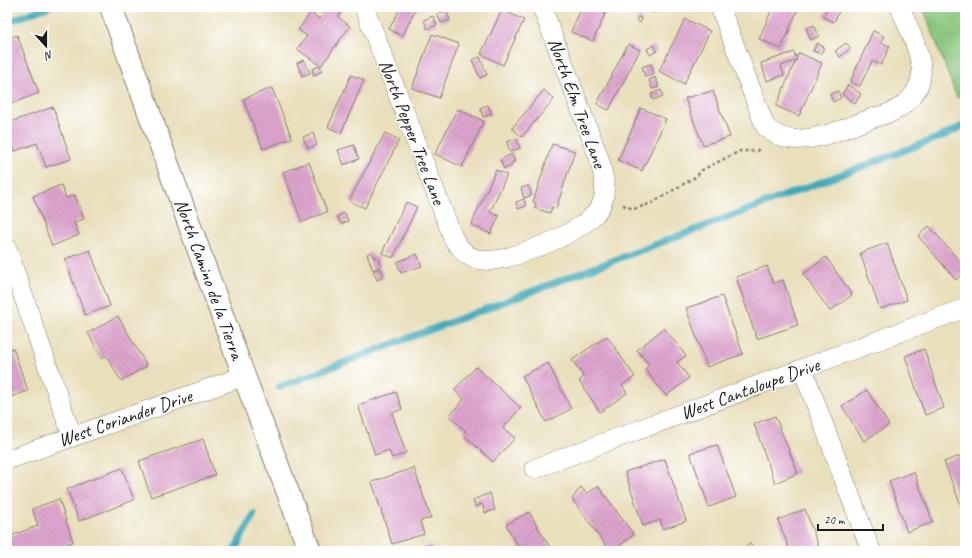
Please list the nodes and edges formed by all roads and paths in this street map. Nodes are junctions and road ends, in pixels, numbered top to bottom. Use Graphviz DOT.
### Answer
graph roads {
  1 [pos="111,7"];
  2 [pos="364,7"];
  3 [pos="542,7"];
  4 [pos="720,7"];
  5 [pos="900,7"];
  6 [pos="773,134"];
  7 [pos="603,200"];
  8 [pos="7,249"];
  9 [pos="965,308"];
  10 [pos="802,370"];
  11 [pos="244,376"];
  12 [pos="72,436"];
  13 [pos="7,460"];
  14 [pos="534,469"];
  15 [pos="310,551"];
  16 [pos="871,551"];
  1 -- 11 [label="street, North Camino de la Tierra"];
  2 -- 7 [label="street, North Pepper Tree Lane"];
  3 -- 7 [label="street, North Elm Tree Lane"];
  4 -- 6 [label="street"];
  5 -- 6 [label="street"];
  6 -- 7 [label="path"];
  8 -- 12 [label="street"];
  9 -- 10 [label="street, West Cantaloupe Drive"];
  10 -- 14 [label="street, West Cantaloupe Drive"];
  10 -- 16 [label="street"];
  11 -- 12 [label="street, West Coriander Drive"];
  11 -- 15 [label="street, North Camino de la Tierra"];
  12 -- 13 [label="street, West Coriander Drive"];
}
